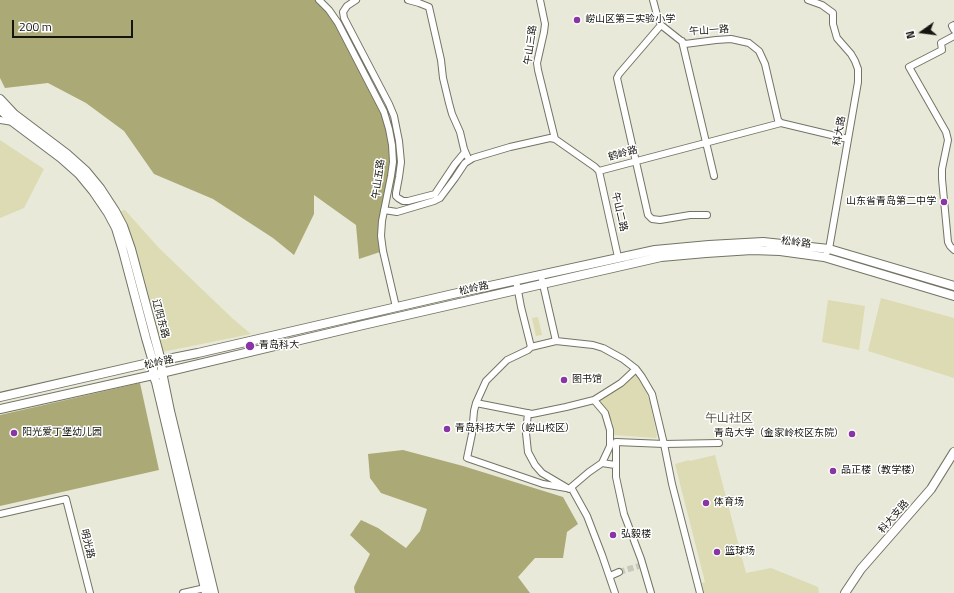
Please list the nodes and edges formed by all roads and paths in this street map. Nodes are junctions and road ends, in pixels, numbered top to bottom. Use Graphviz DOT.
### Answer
graph roads {
  1 [pos="319,0"];
  2 [pos="356,0"];
  3 [pos="408,0"];
  4 [pos="540,0"];
  5 [pos="653,0"];
  6 [pos="808,0"];
  7 [pos="660,25"];
  8 [pos="954,25"];
  9 [pos="954,30"];
  10 [pos="954,36"];
  11 [pos="682,41"];
  12 [pos="0,99"];
  13 [pos="0,109"];
  14 [pos="0,120"];
  15 [pos="12,122"];
  16 [pos="781,123"];
  17 [pos="954,133"];
  18 [pos="947,136"];
  19 [pos="555,139"];
  20 [pos="848,139"];
  21 [pos="706,143"];
  22 [pos="465,152"];
  23 [pos="469,160"];
  24 [pos="636,161"];
  25 [pos="599,171"];
  26 [pos="714,176"];
  27 [pos="384,210"];
  28 [pos="707,215"];
  29 [pos="829,249"];
  30 [pos="954,250"];
  31 [pos="618,257"];
  32 [pos="824,257"];
  33 [pos="541,274"];
  34 [pos="516,280"];
  35 [pos="543,284"];
  36 [pos="954,286"];
  37 [pos="518,289"];
  38 [pos="954,296"];
  39 [pos="396,307"];
  40 [pos="556,341"];
  41 [pos="531,347"];
  42 [pos="157,361"];
  43 [pos="636,369"];
  44 [pos="162,372"];
  45 [pos="153,375"];
  46 [pos="0,397"];
  47 [pos="594,400"];
  48 [pos="476,403"];
  49 [pos="0,409"];
  50 [pos="528,413"];
  51 [pos="719,443"];
  52 [pos="664,444"];
  53 [pos="954,452"];
  54 [pos="953,461"];
  55 [pos="602,463"];
  56 [pos="615,465"];
  57 [pos="569,489"];
  58 [pos="0,514"];
  59 [pos="619,572"];
  60 [pos="610,576"];
  61 [pos="205,590"];
  62 [pos="90,593"];
  63 [pos="183,593"];
  64 [pos="214,593"];
  65 [pos="615,593"];
  66 [pos="651,593"];
  67 [pos="700,593"];
  68 [pos="845,593"];
  69 [pos="851,593"];
  1 -- 27 [label="street, 午山五路"];
  2 -- 22 [label="street"];
  3 -- 22 [label="street"];
  4 -- 19 [label="street, 午山三路"];
  5 -- 7 [label="street"];
  6 -- 20 [label="street, 科大路"];
  7 -- 11 [label="street, 午山一路"];
  7 -- 24 [label="street"];
  8 -- 9 [label="street"];
  10 -- 18 [label="street"];
  11 -- 16 [label="street, 午山一路"];
  11 -- 21 [label="street"];
  12 -- 42 [label="main road, 辽阳东路"];
  13 -- 15 [label="main road, 辽阳东路"];
  14 -- 15 [label="street"];
  15 -- 42 [label="main road, 辽阳东路"];
  16 -- 20 [label="street, 鹤岭路"];
  16 -- 21 [label="street, 鹤岭路"];
  17 -- 18 [label="street"];
  18 -- 30 [label="street"];
  19 -- 23 [label="street"];
  19 -- 25 [label="street, 鹤岭路"];
  20 -- 29 [label="street, 科大路"];
  21 -- 24 [label="street, 鹤岭路"];
  21 -- 26 [label="street"];
  22 -- 23 [label="street"];
  23 -- 27 [label="street"];
  24 -- 25 [label="street, 鹤岭路"];
  24 -- 28 [label="street"];
  25 -- 31 [label="street, 午山二路"];
  27 -- 39 [label="street, 午山五路"];
  29 -- 31 [label="main road, 松岭路"];
  29 -- 32 [label="street, 科大路"];
  29 -- 36 [label="main road, 松岭路"];
  31 -- 33 [label="main road, 松岭路"];
  32 -- 35 [label="main road, 松岭路"];
  32 -- 38 [label="main road, 松岭路"];
  33 -- 34 [label="main road, 松岭路"];
  33 -- 35 [label="street"];
  34 -- 37 [label="street"];
  34 -- 39 [label="main road, 松岭路"];
  35 -- 37 [label="main road, 松岭路"];
  35 -- 40 [label="street"];
  37 -- 41 [label="street"];
  37 -- 44 [label="main road, 松岭路"];
  39 -- 42 [label="main road, 松岭路"];
  40 -- 41 [label="street"];
  40 -- 43 [label="street"];
  41 -- 48 [label="street"];
  42 -- 44 [label="main road, 辽阳东路"];
  42 -- 45 [label="main road, 辽阳东路"];
  42 -- 46 [label="main road, 松岭路"];
  43 -- 47 [label="street"];
  43 -- 52 [label="street"];
  44 -- 45 [label="main road, 松岭路"];
  44 -- 64 [label="main road, 辽阳东路"];
  45 -- 49 [label="main road, 松岭路"];
  45 -- 61 [label="main road, 辽阳东路"];
  47 -- 50 [label="street"];
  47 -- 55 [label="street"];
  48 -- 50 [label="street"];
  48 -- 57 [label="street"];
  50 -- 57 [label="street"];
  51 -- 52 [label="street"];
  52 -- 56 [label="street"];
  52 -- 67 [label="street"];
  53 -- 54 [label="main road, 科大支路"];
  54 -- 68 [label="main road, 科大支路"];
  54 -- 69 [label="main road, 科大支路"];
  55 -- 56 [label="street"];
  55 -- 57 [label="street"];
  56 -- 66 [label="street"];
  57 -- 60 [label="street"];
  58 -- 62 [label="street, 明光路"];
  59 -- 60 [label="street"];
  60 -- 65 [label="street"];
  61 -- 63 [label="street"];
}
